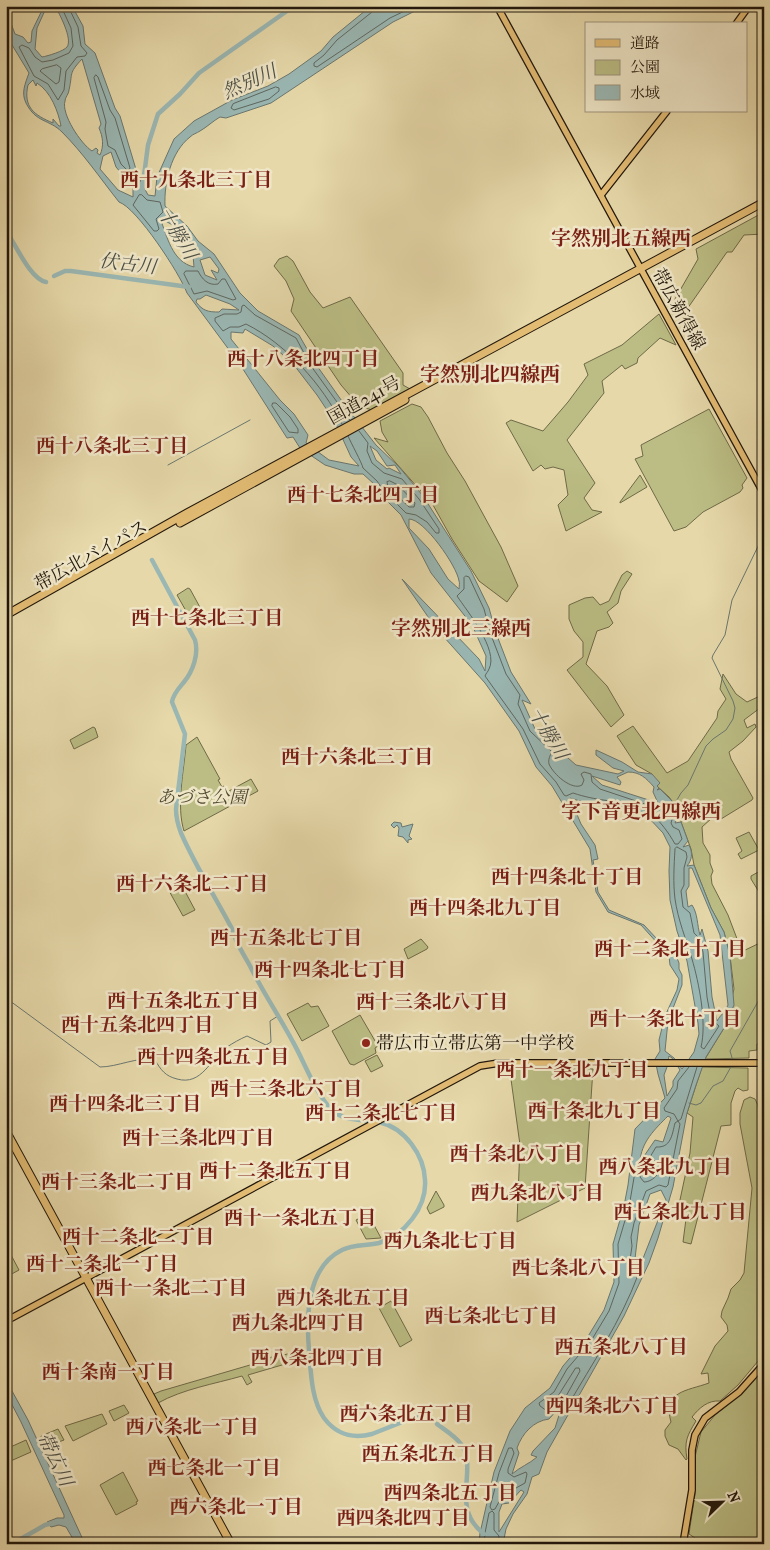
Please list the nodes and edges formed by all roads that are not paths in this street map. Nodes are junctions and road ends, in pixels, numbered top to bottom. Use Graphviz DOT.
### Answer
graph roads {
  1 [pos="497,6"];
  2 [pos="749,6"];
  3 [pos="737,22"];
  4 [pos="666,112"];
  5 [pos="601,195"];
  6 [pos="764,202"];
  7 [pos="764,206"];
  8 [pos="641,271"];
  9 [pos="764,494"];
  10 [pos="188,516"];
  11 [pos="6,615"];
  12 [pos="6,619"];
  13 [pos="764,1063"];
  14 [pos="6,1131"];
  15 [pos="6,1138"];
  16 [pos="85,1280"];
  17 [pos="6,1322"];
  18 [pos="764,1364"];
  19 [pos="227,1544"];
  20 [pos="231,1544"];
  21 [pos="683,1544"];
  1 -- 5 [label="main road, 帯広新得線"];
  2 -- 3 [label="main road"];
  4 -- 5 [label="main road"];
  5 -- 8 [label="main road, 帯広新得線"];
  6 -- 8 [label="highway, 国道241号"];
  7 -- 8 [label="highway, 国道241号"];
  8 -- 9 [label="main road, 帯広新得線"];
  8 -- 10 [label="highway, 国道241号"];
  10 -- 11 [label="highway, 国道241号"];
  10 -- 12 [label="highway, 帯広北バイパス"];
  13 -- 16 [label="main road"];
  14 -- 16 [label="highway"];
  15 -- 16 [label="highway"];
  16 -- 17 [label="main road"];
  16 -- 19 [label="highway"];
  16 -- 20 [label="highway"];
  18 -- 21 [label="main road"];
}
